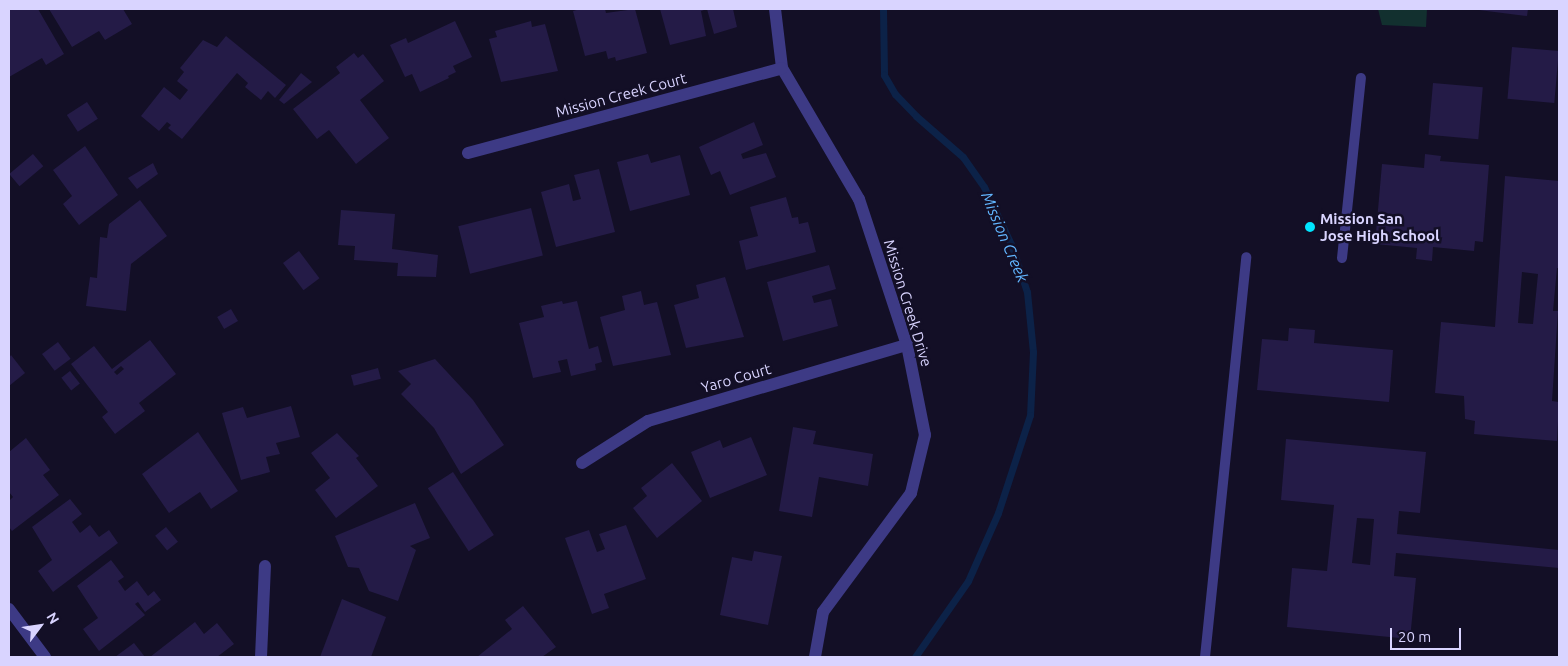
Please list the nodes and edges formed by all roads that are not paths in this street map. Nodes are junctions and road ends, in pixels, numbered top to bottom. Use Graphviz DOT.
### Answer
graph roads {
  1 [pos="776,9"];
  2 [pos="782,68"];
  3 [pos="1361,78"];
  4 [pos="468,153"];
  5 [pos="1246,257"];
  6 [pos="1342,258"];
  7 [pos="907,345"];
  8 [pos="582,463"];
  9 [pos="265,566"];
  10 [pos="9,609"];
  11 [pos="46,657"];
  12 [pos="262,657"];
  13 [pos="815,657"];
  14 [pos="1205,657"];
  1 -- 2 [label="street, Mission Creek Drive"];
  2 -- 4 [label="street, Mission Creek Court"];
  2 -- 7 [label="street, Mission Creek Drive"];
  3 -- 6 [label="lane"];
  5 -- 14 [label="lane"];
  7 -- 8 [label="street, Yaro Court"];
  7 -- 13 [label="street, Mission Creek Drive"];
  9 -- 12 [label="street"];
  10 -- 11 [label="street"];
}
